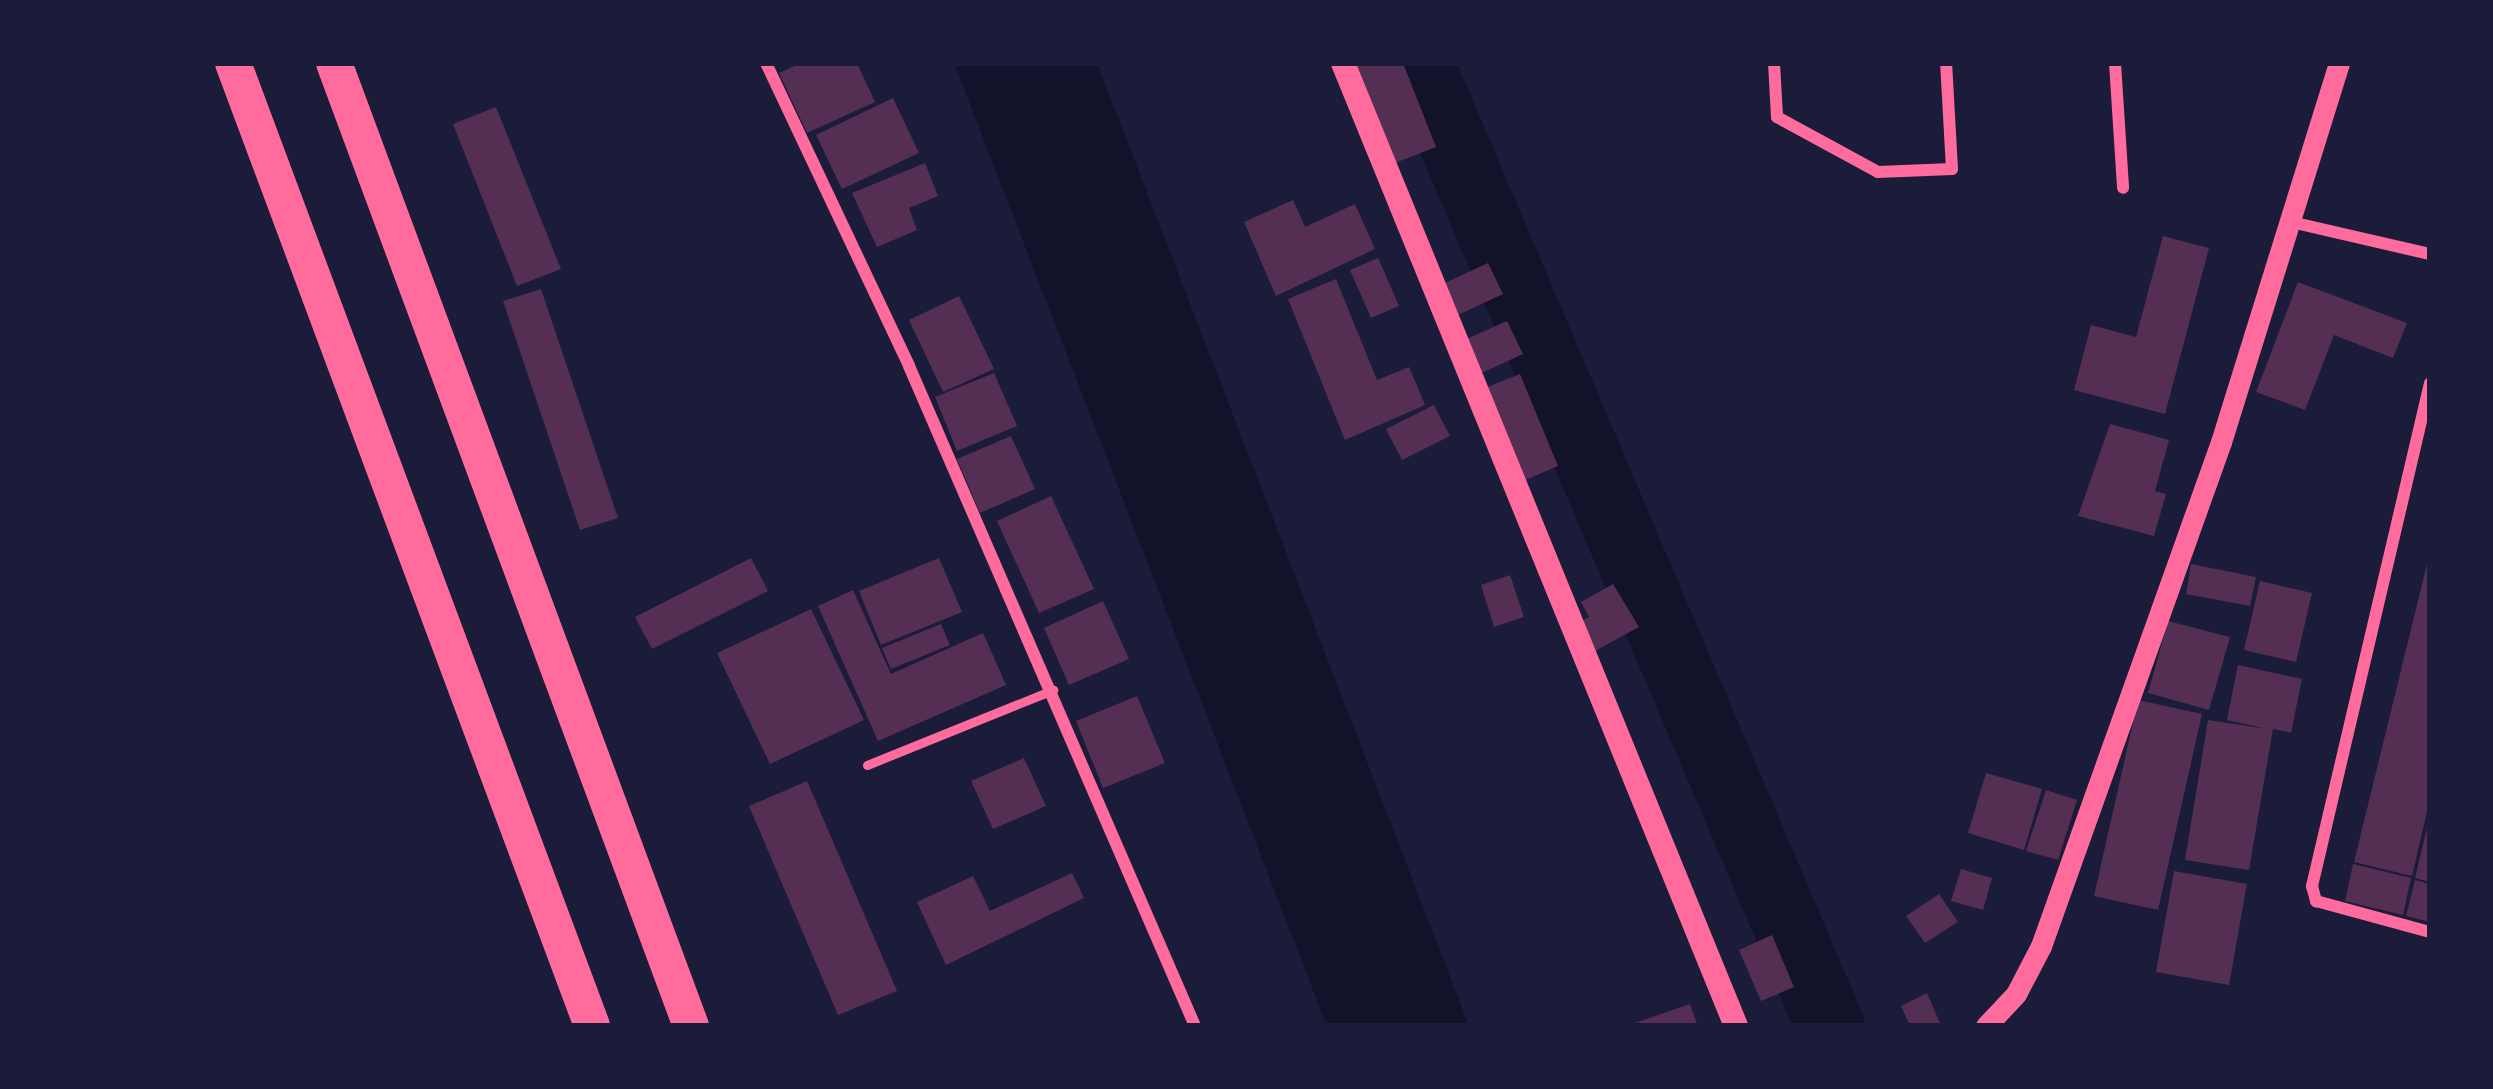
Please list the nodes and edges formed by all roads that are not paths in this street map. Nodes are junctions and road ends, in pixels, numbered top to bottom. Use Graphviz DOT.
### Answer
graph roads {
  1 [pos="233,63"];
  2 [pos="334,63"];
  3 [pos="766,63"];
  4 [pos="1343,63"];
  5 [pos="1774,63"];
  6 [pos="1946,63"];
  7 [pos="2115,63"];
  8 [pos="2339,63"];
  9 [pos="2122,188"];
  10 [pos="2291,222"];
  11 [pos="2430,254"];
  12 [pos="2430,383"];
  13 [pos="1053,690"];
  14 [pos="867,765"];
  15 [pos="2430,932"];
  16 [pos="592,1026"];
  17 [pos="691,1026"];
  18 [pos="1195,1026"];
  19 [pos="1736,1026"];
  20 [pos="1986,1026"];
  1 -- 16 [label="highway"];
  2 -- 17 [label="highway"];
  3 -- 13 [label="street"];
  4 -- 19 [label="main road"];
  5 -- 6 [label="street"];
  7 -- 9 [label="street"];
  8 -- 10 [label="street"];
  10 -- 11 [label="street"];
  10 -- 20 [label="street"];
  12 -- 15 [label="street"];
  13 -- 14 [label="lane"];
  13 -- 18 [label="street"];
}
